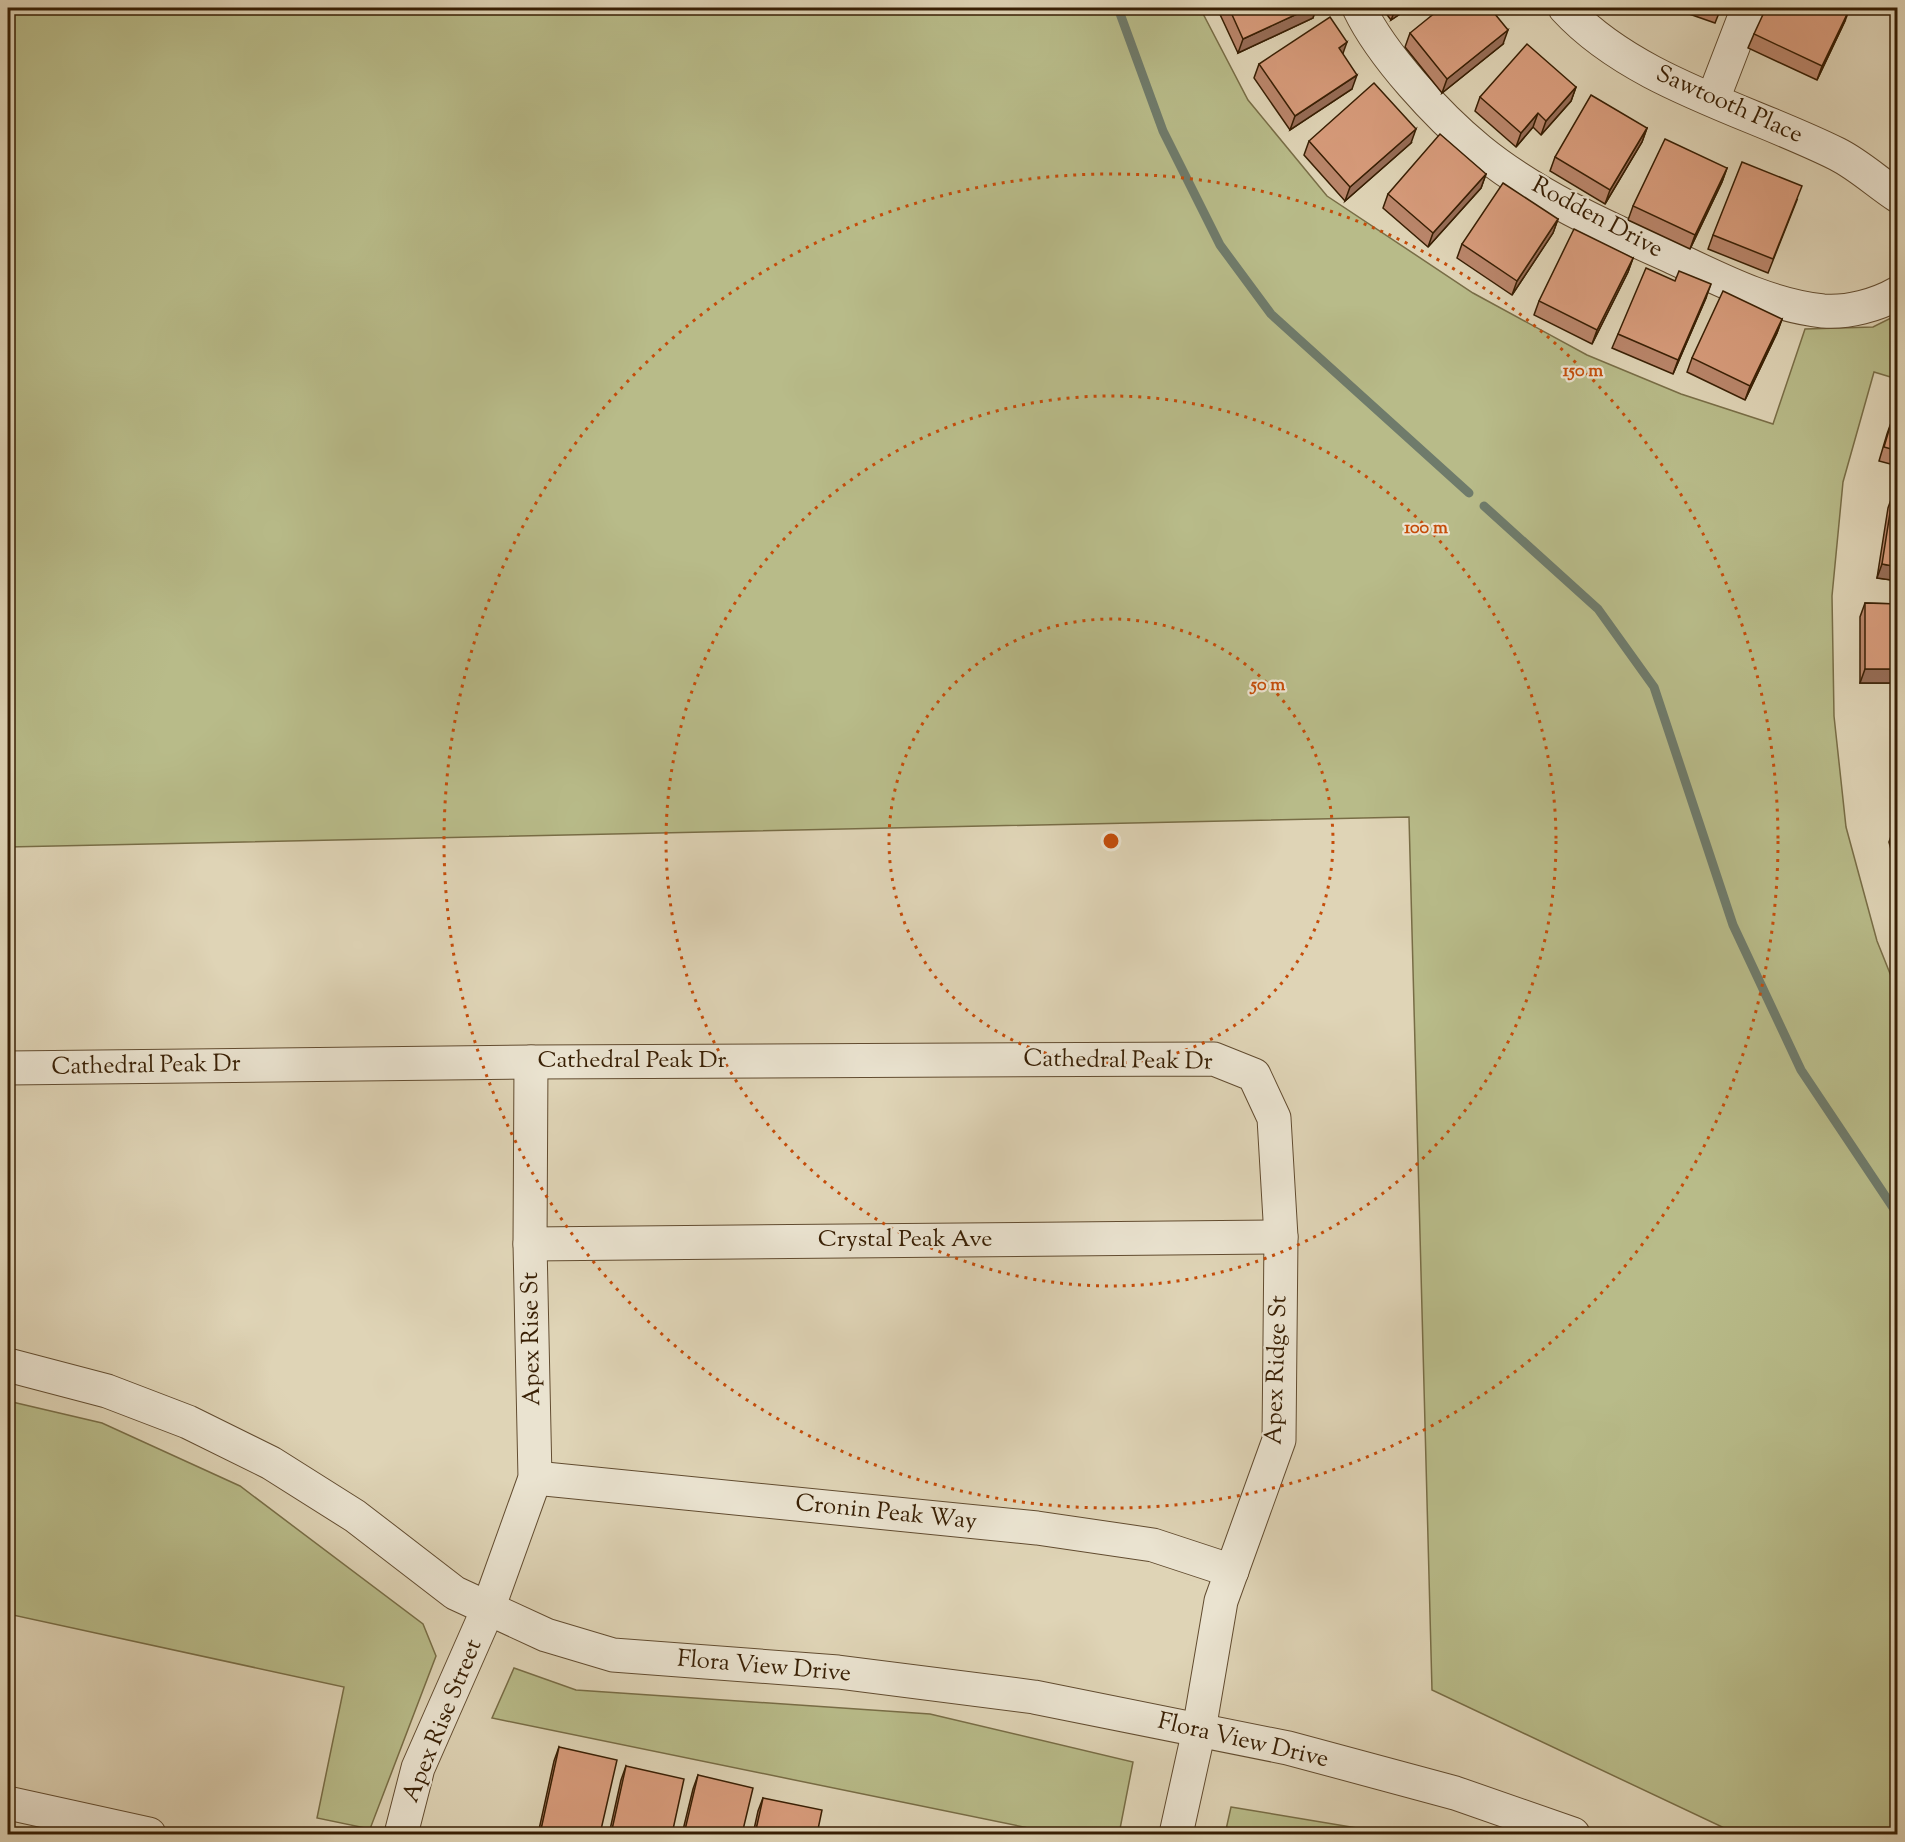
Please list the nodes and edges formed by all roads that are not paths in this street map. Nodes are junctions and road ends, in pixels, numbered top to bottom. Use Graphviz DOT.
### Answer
graph roads {
  1 [pos="1359,8"];
  2 [pos="1565,8"];
  3 [pos="1748,8"];
  4 [pos="1713,99"];
  5 [pos="1898,196"];
  6 [pos="1898,293"];
  7 [pos="531,1062"];
  8 [pos="8,1068"];
  9 [pos="1254,1075"];
  10 [pos="1281,1237"];
  11 [pos="530,1244"];
  12 [pos="8,1365"];
  13 [pos="535,1478"];
  14 [pos="1232,1570"];
  15 [pos="488,1609"];
  16 [pos="1199,1730"];
  17 [pos="8,1803"];
  18 [pos="149,1834"];
  19 [pos="401,1834"];
  20 [pos="1176,1834"];
  21 [pos="1573,1834"];
  1 -- 6 [label="street, Rodden Drive"];
  2 -- 4 [label="street, Sawtooth Place"];
  3 -- 4 [label="street"];
  4 -- 5 [label="street, Sawtooth Place"];
  7 -- 8 [label="street, Cathedral Peak Dr"];
  7 -- 9 [label="street, Cathedral Peak Dr"];
  7 -- 11 [label="street, Apex Rise St"];
  9 -- 10 [label="street, Apex Ridge St"];
  10 -- 11 [label="street, Crystal Peak Ave"];
  10 -- 14 [label="street, Apex Ridge St"];
  11 -- 13 [label="street, Apex Rise St"];
  12 -- 15 [label="street, Flora View Drive"];
  13 -- 14 [label="street, Cronin Peak Way"];
  13 -- 15 [label="street, Apex Rise St"];
  14 -- 16 [label="street, Apex Ridge St"];
  15 -- 16 [label="street, Flora View Drive"];
  15 -- 19 [label="street, Apex Rise Street"];
  16 -- 20 [label="street, Apex Ridge St"];
  16 -- 21 [label="street, Flora View Drive"];
  17 -- 18 [label="street"];
}
